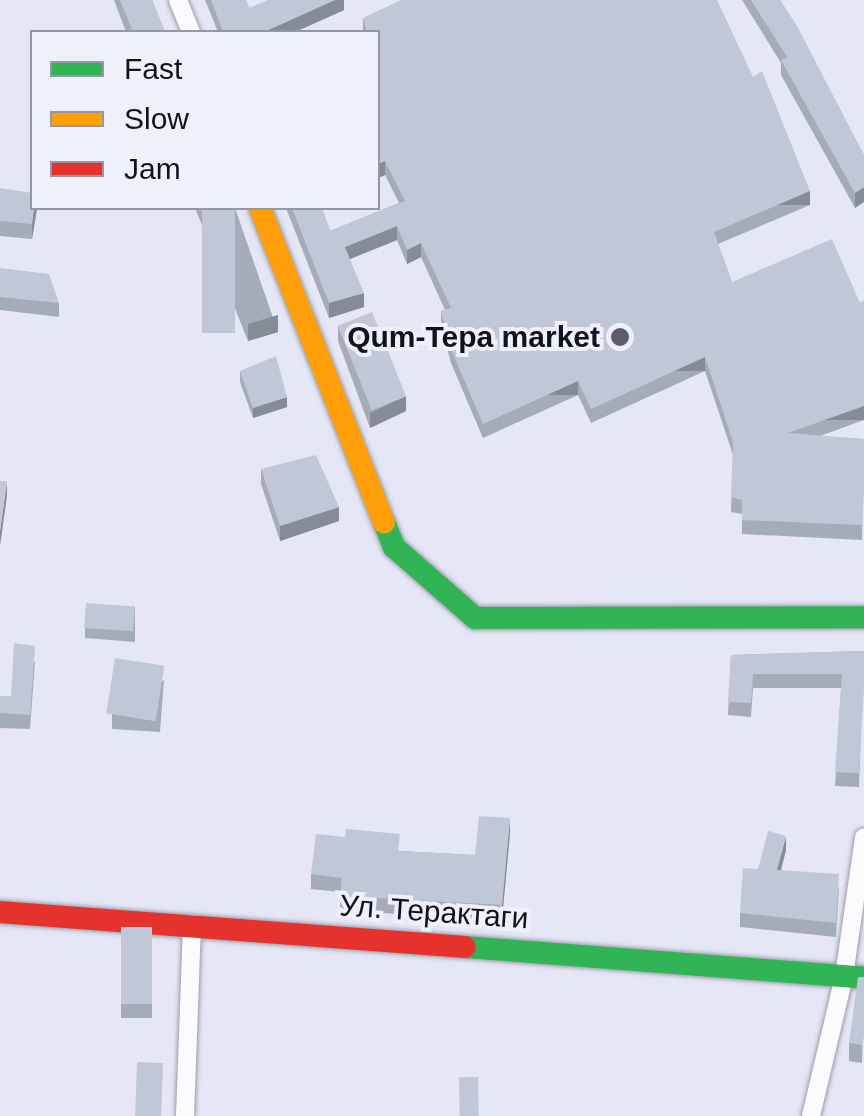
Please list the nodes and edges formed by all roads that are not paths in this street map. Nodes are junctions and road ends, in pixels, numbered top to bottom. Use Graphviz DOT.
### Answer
graph roads {
  1 [pos="178,0"];
  2 [pos="189,30"];
  3 [pos="261,210"];
  4 [pos="864,618"];
  5 [pos="864,837"];
  6 [pos="0,912"];
  7 [pos="192,924"];
  8 [pos="854,977"];
  9 [pos="185,1116"];
  10 [pos="811,1116"];
  1 -- 2 [label="street"];
  3 -- 4 [label="street"];
  5 -- 8 [label="street"];
  6 -- 7 [label="street, Ул. Терактаги"];
  7 -- 8 [label="street, Ул. Терактаги"];
  7 -- 9 [label="street"];
  8 -- 10 [label="street"];
}
